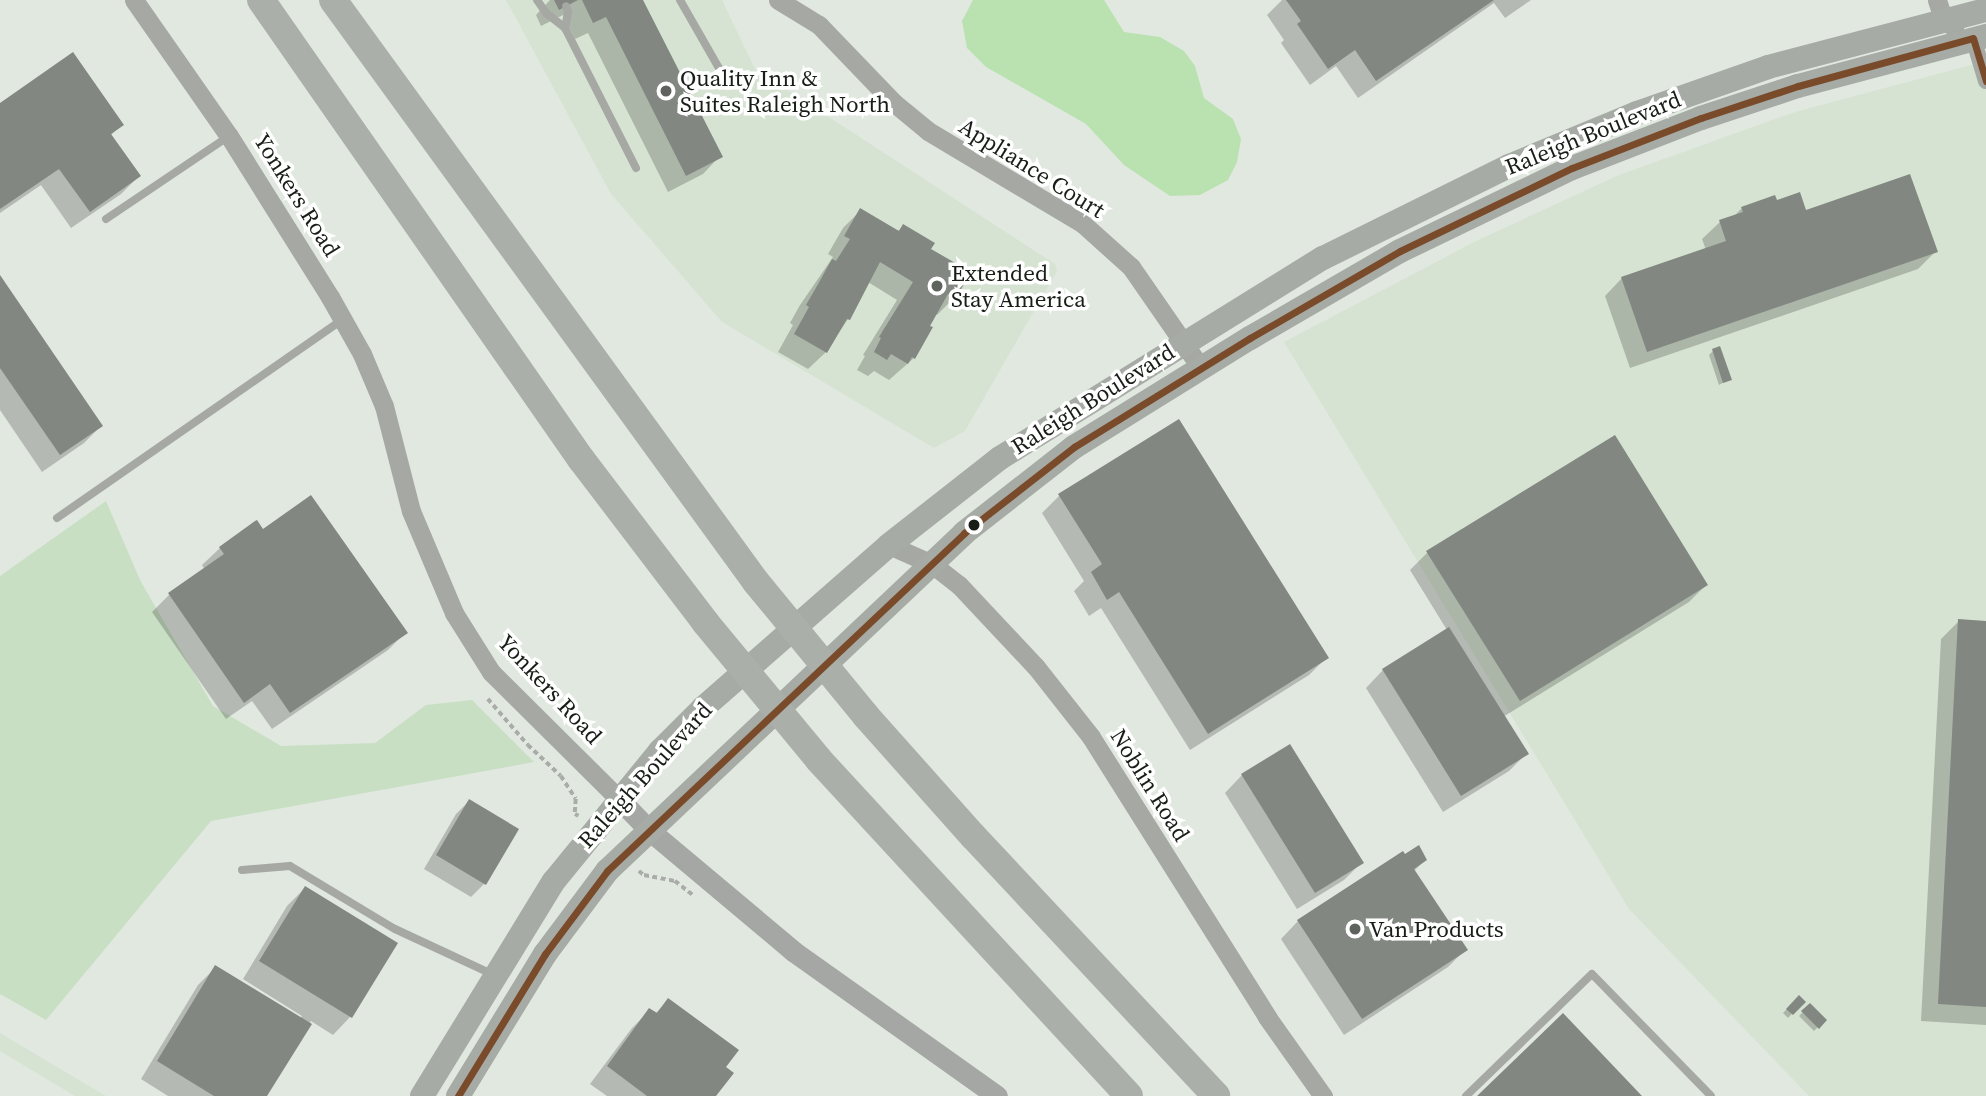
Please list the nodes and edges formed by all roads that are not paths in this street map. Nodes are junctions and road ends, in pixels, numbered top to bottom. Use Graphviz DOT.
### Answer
graph roads {
  1 [pos="134,0"];
  2 [pos="537,0"];
  3 [pos="680,0"];
  4 [pos="778,0"];
  5 [pos="810,0"];
  6 [pos="260,4"];
  7 [pos="337,4"];
  8 [pos="566,6"];
  9 [pos="1979,7"];
  10 [pos="1940,10"];
  11 [pos="819,25"];
  12 [pos="565,28"];
  13 [pos="1980,37"];
  14 [pos="719,68"];
  15 [pos="1986,81"];
  16 [pos="229,136"];
  17 [pos="636,168"];
  18 [pos="106,219"];
  19 [pos="343,319"];
  20 [pos="1184,342"];
  21 [pos="1200,368"];
  22 [pos="57,518"];
  23 [pos="889,545"];
  24 [pos="932,564"];
  25 [pos="620,800"];
  26 [pos="649,830"];
  27 [pos="242,870"];
  28 [pos="495,976"];
  29 [pos="422,1096"];
  30 [pos="458,1096"];
  31 [pos="997,1096"];
  32 [pos="1129,1096"];
  33 [pos="1216,1096"];
  34 [pos="1322,1096"];
  35 [pos="1466,1096"];
  36 [pos="1711,1096"];
  1 -- 16 [label="street, Yonkers Road"];
  2 -- 12 [label="lane"];
  3 -- 14 [label="lane"];
  4 -- 11 [label="street, Appliance Court"];
  5 -- 11 [label="street, Appliance Court"];
  6 -- 32 [label="highway"];
  7 -- 33 [label="highway"];
  8 -- 12 [label="lane"];
  9 -- 10 [label="main road, Raleigh Boulevard"];
  9 -- 13 [label="street"];
  10 -- 13 [label="street"];
  10 -- 20 [label="main road, Raleigh Boulevard"];
  11 -- 20 [label="street, Appliance Court"];
  12 -- 17 [label="lane"];
  13 -- 15 [label="street"];
  13 -- 21 [label="main road, Raleigh Boulevard"];
  16 -- 18 [label="lane"];
  16 -- 19 [label="street, Yonkers Road"];
  19 -- 22 [label="lane"];
  19 -- 25 [label="street, Yonkers Road"];
  20 -- 21 [label="street, Appliance Court"];
  20 -- 23 [label="main road, Raleigh Boulevard"];
  21 -- 24 [label="main road, Raleigh Boulevard"];
  23 -- 24 [label="street, Noblin Road"];
  23 -- 25 [label="main road, Raleigh Boulevard"];
  24 -- 26 [label="main road, Raleigh Boulevard"];
  24 -- 34 [label="street, Noblin Road"];
  25 -- 26 [label="main road, Yonkers Road"];
  25 -- 28 [label="main road, Raleigh Boulevard"];
  26 -- 30 [label="main road, Raleigh Boulevard"];
  26 -- 31 [label="main road, Yonkers Road"];
  27 -- 28 [label="lane"];
  28 -- 29 [label="main road, Raleigh Boulevard"];
  35 -- 36 [label="lane"];
}
